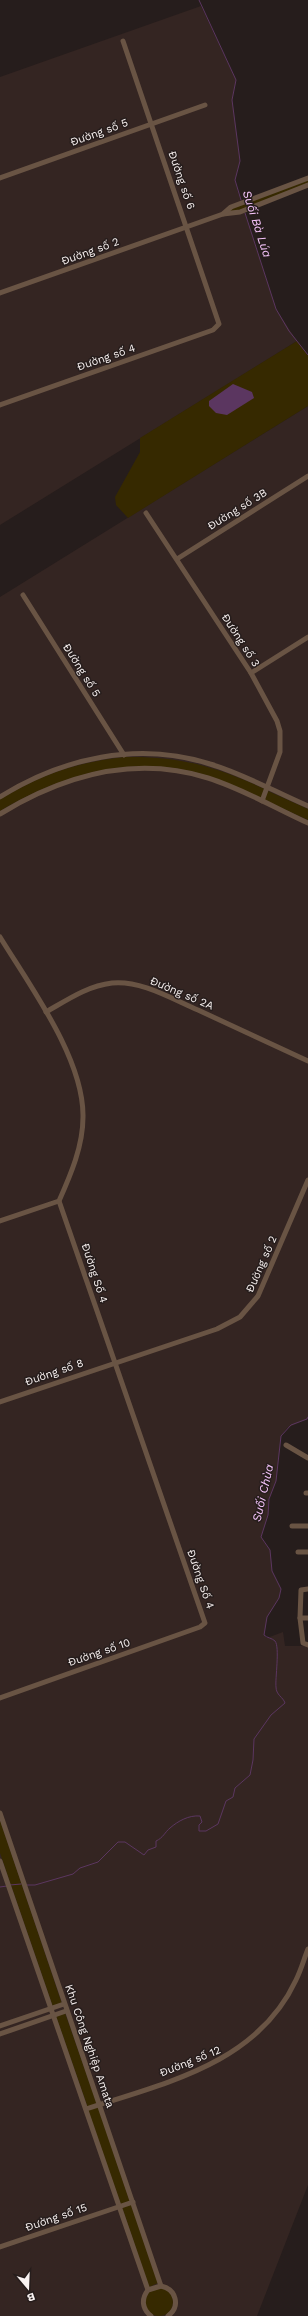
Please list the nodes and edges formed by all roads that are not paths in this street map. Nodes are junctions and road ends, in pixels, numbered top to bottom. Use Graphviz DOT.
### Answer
graph roads {
  1 [pos="123,41"];
  2 [pos="205,105"];
  3 [pos="152,124"];
  4 [pos="0,178"];
  5 [pos="308,178"];
  6 [pos="308,185"];
  7 [pos="223,214"];
  8 [pos="187,227"];
  9 [pos="0,294"];
  10 [pos="219,326"];
  11 [pos="0,405"];
  12 [pos="308,476"];
  13 [pos="146,513"];
  14 [pos="177,559"];
  15 [pos="23,595"];
  16 [pos="308,637"];
  17 [pos="251,673"];
  18 [pos="124,755"];
  19 [pos="268,788"];
  20 [pos="0,797"];
  21 [pos="262,801"];
  22 [pos="308,806"];
  23 [pos="0,814"];
  24 [pos="308,823"];
  25 [pos="0,937"];
  26 [pos="46,1012"];
  27 [pos="308,1061"];
  28 [pos="308,1180"];
  29 [pos="59,1201"];
  30 [pos="0,1221"];
  31 [pos="114,1362"];
  32 [pos="0,1402"];
  33 [pos="286,1445"];
  34 [pos="308,1458"];
  35 [pos="292,1526"];
  36 [pos="308,1526"];
  37 [pos="298,1552"];
  38 [pos="308,1552"];
  39 [pos="308,1589"];
  40 [pos="300,1618"];
  41 [pos="308,1618"];
  42 [pos="205,1624"];
  43 [pos="308,1645"];
  44 [pos="0,1698"];
  45 [pos="0,1813"];
  46 [pos="0,1861"];
  47 [pos="308,1949"];
  48 [pos="64,2004"];
  49 [pos="51,2009"];
  50 [pos="66,2011"];
  51 [pos="54,2015"];
  52 [pos="0,2026"];
  53 [pos="0,2034"];
  54 [pos="100,2105"];
  55 [pos="86,2109"];
  56 [pos="133,2202"];
  57 [pos="119,2207"];
  58 [pos="0,2247"];
  59 [pos="161,2286"];
  60 [pos="148,2290"];
  61 [pos="151,2316"];
  62 [pos="168,2316"];
  1 -- 3 [label="street, Đường số 6"];
  2 -- 3 [label="street, Đường số 5"];
  3 -- 4 [label="street, Đường số 5"];
  3 -- 8 [label="street, Đường số 6"];
  5 -- 7 [label="street"];
  6 -- 7 [label="street"];
  7 -- 8 [label="street, Đường số 2"];
  8 -- 9 [label="street, Đường số 2"];
  8 -- 10 [label="street, Đường số 6"];
  10 -- 11 [label="street, Đường số 4"];
  12 -- 14 [label="street, Đường số 3B"];
  13 -- 14 [label="street, Đường số 3"];
  14 -- 17 [label="street, Đường số 3"];
  15 -- 18 [label="street, Đường số 5"];
  16 -- 17 [label="street"];
  17 -- 19 [label="street, Đường số 3"];
  18 -- 19 [label="street"];
  18 -- 20 [label="street"];
  19 -- 21 [label="street, Đường số 3"];
  19 -- 22 [label="street"];
  21 -- 23 [label="street"];
  21 -- 24 [label="street"];
  25 -- 26 [label="street"];
  26 -- 27 [label="street, Đường số 2A"];
  26 -- 29 [label="street"];
  28 -- 31 [label="street, Đường số 2"];
  29 -- 30 [label="street"];
  29 -- 31 [label="street, Đường Số 4"];
  31 -- 32 [label="street, Đường số 8"];
  31 -- 42 [label="street, Đường Số 4"];
  33 -- 34 [label="street"];
  35 -- 36 [label="street"];
  37 -- 38 [label="street"];
  39 -- 40 [label="street"];
  40 -- 41 [label="street"];
  40 -- 43 [label="street"];
  42 -- 44 [label="street, Đường số 10"];
  45 -- 48 [label="street, Khu Công Nghiệp Amata"];
  46 -- 49 [label="street"];
  47 -- 54 [label="street, Đường số 12"];
  48 -- 49 [label="street"];
  48 -- 50 [label="street, Khu Công Nghiệp Amata"];
  49 -- 51 [label="street"];
  49 -- 52 [label="street"];
  50 -- 51 [label="street"];
  50 -- 54 [label="street, Khu Công Nghiệp Amata"];
  51 -- 53 [label="street"];
  51 -- 55 [label="street"];
  54 -- 55 [label="street, Đường số 12"];
  54 -- 56 [label="street, Khu Công Nghiệp Amata"];
  55 -- 57 [label="street"];
  56 -- 57 [label="street, Đường số 15"];
  56 -- 59 [label="street, Khu Công Nghiệp Amata"];
  57 -- 58 [label="street, Đường số 15"];
  57 -- 60 [label="street"];
  59 -- 60 [label="street"];
  59 -- 62 [label="street"];
  60 -- 61 [label="street"];
}
